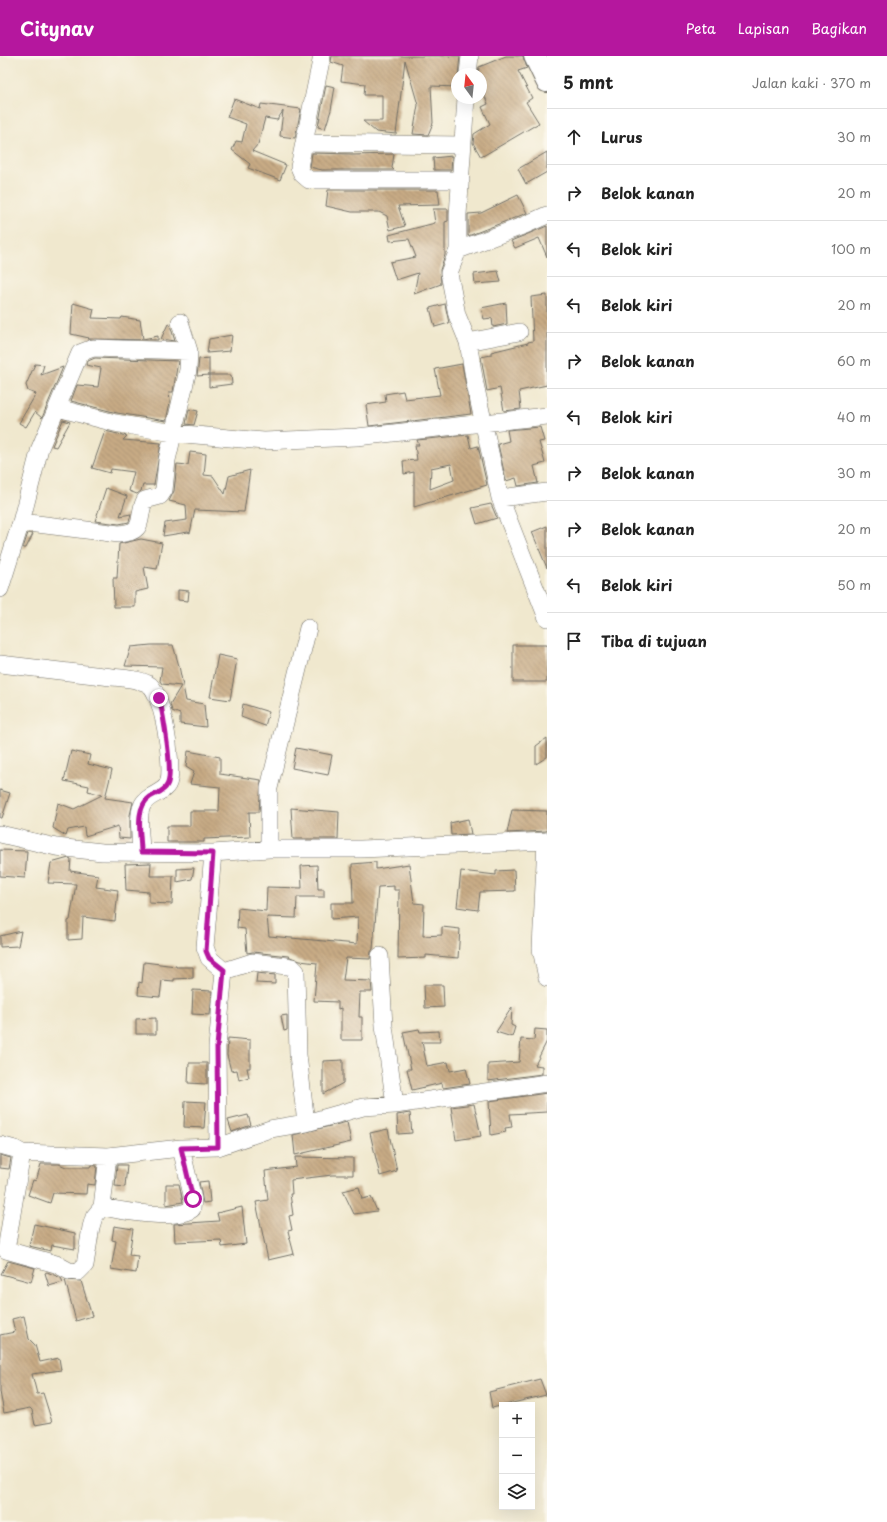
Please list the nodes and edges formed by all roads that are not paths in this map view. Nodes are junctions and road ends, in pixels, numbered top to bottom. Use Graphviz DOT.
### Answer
graph roads {
  1 [pos="322,56"];
  2 [pos="470,56"];
  3 [pos="535,56"];
  4 [pos="469,68"];
  5 [pos="547,81"];
  6 [pos="465,104"];
  7 [pos="305,143"];
  8 [pos="462,145"];
  9 [pos="461,180"];
  10 [pos="547,215"];
  11 [pos="458,250"];
  12 [pos="180,322"];
  13 [pos="519,332"];
  14 [pos="468,342"];
  15 [pos="188,351"];
  16 [pos="58,408"];
  17 [pos="547,416"];
  18 [pos="483,423"];
  19 [pos="173,433"];
  20 [pos="547,492"];
  21 [pos="500,498"];
  22 [pos="21,522"];
  23 [pos="0,589"];
  24 [pos="547,618"];
  25 [pos="308,628"];
  26 [pos="0,664"];
  27 [pos="0,834"];
  28 [pos="546,841"];
  29 [pos="269,849"];
  30 [pos="141,852"];
  31 [pos="213,853"];
  32 [pos="380,956"];
  33 [pos="224,970"];
  34 [pos="547,978"];
  35 [pos="547,1083"];
  36 [pos="396,1105"];
  37 [pos="306,1123"];
  38 [pos="0,1145"];
  39 [pos="218,1147"];
  40 [pos="181,1148"];
  41 [pos="22,1153"];
  42 [pos="108,1156"];
  43 [pos="102,1207"];
  44 [pos="3,1249"];
  1 -- 7 [label="street"];
  2 -- 4 [label="street"];
  3 -- 5 [label="main road"];
  6 -- 8 [label="street"];
  7 -- 8 [label="street"];
  7 -- 9 [label="street"];
  8 -- 9 [label="street"];
  9 -- 11 [label="street"];
  10 -- 11 [label="street"];
  11 -- 14 [label="street"];
  12 -- 15 [label="street"];
  13 -- 14 [label="street"];
  14 -- 18 [label="street"];
  15 -- 16 [label="street"];
  15 -- 19 [label="street"];
  16 -- 19 [label="street"];
  16 -- 22 [label="street"];
  17 -- 18 [label="street"];
  18 -- 19 [label="street"];
  18 -- 21 [label="street"];
  19 -- 22 [label="street"];
  20 -- 21 [label="street"];
  21 -- 24 [label="street"];
  22 -- 23 [label="street"];
  25 -- 29 [label="street"];
  26 -- 30 [label="street"];
  27 -- 30 [label="street"];
  28 -- 29 [label="street"];
  28 -- 34 [label="street"];
  29 -- 31 [label="street"];
  30 -- 31 [label="street"];
  31 -- 33 [label="street"];
  32 -- 36 [label="street"];
  33 -- 37 [label="street"];
  33 -- 39 [label="street"];
  35 -- 36 [label="street"];
  36 -- 37 [label="street"];
  37 -- 39 [label="street"];
  38 -- 41 [label="street"];
  39 -- 40 [label="street"];
  40 -- 42 [label="street"];
  40 -- 43 [label="street"];
  41 -- 42 [label="street"];
  41 -- 44 [label="street"];
  42 -- 43 [label="street"];
  43 -- 44 [label="street"];
}
